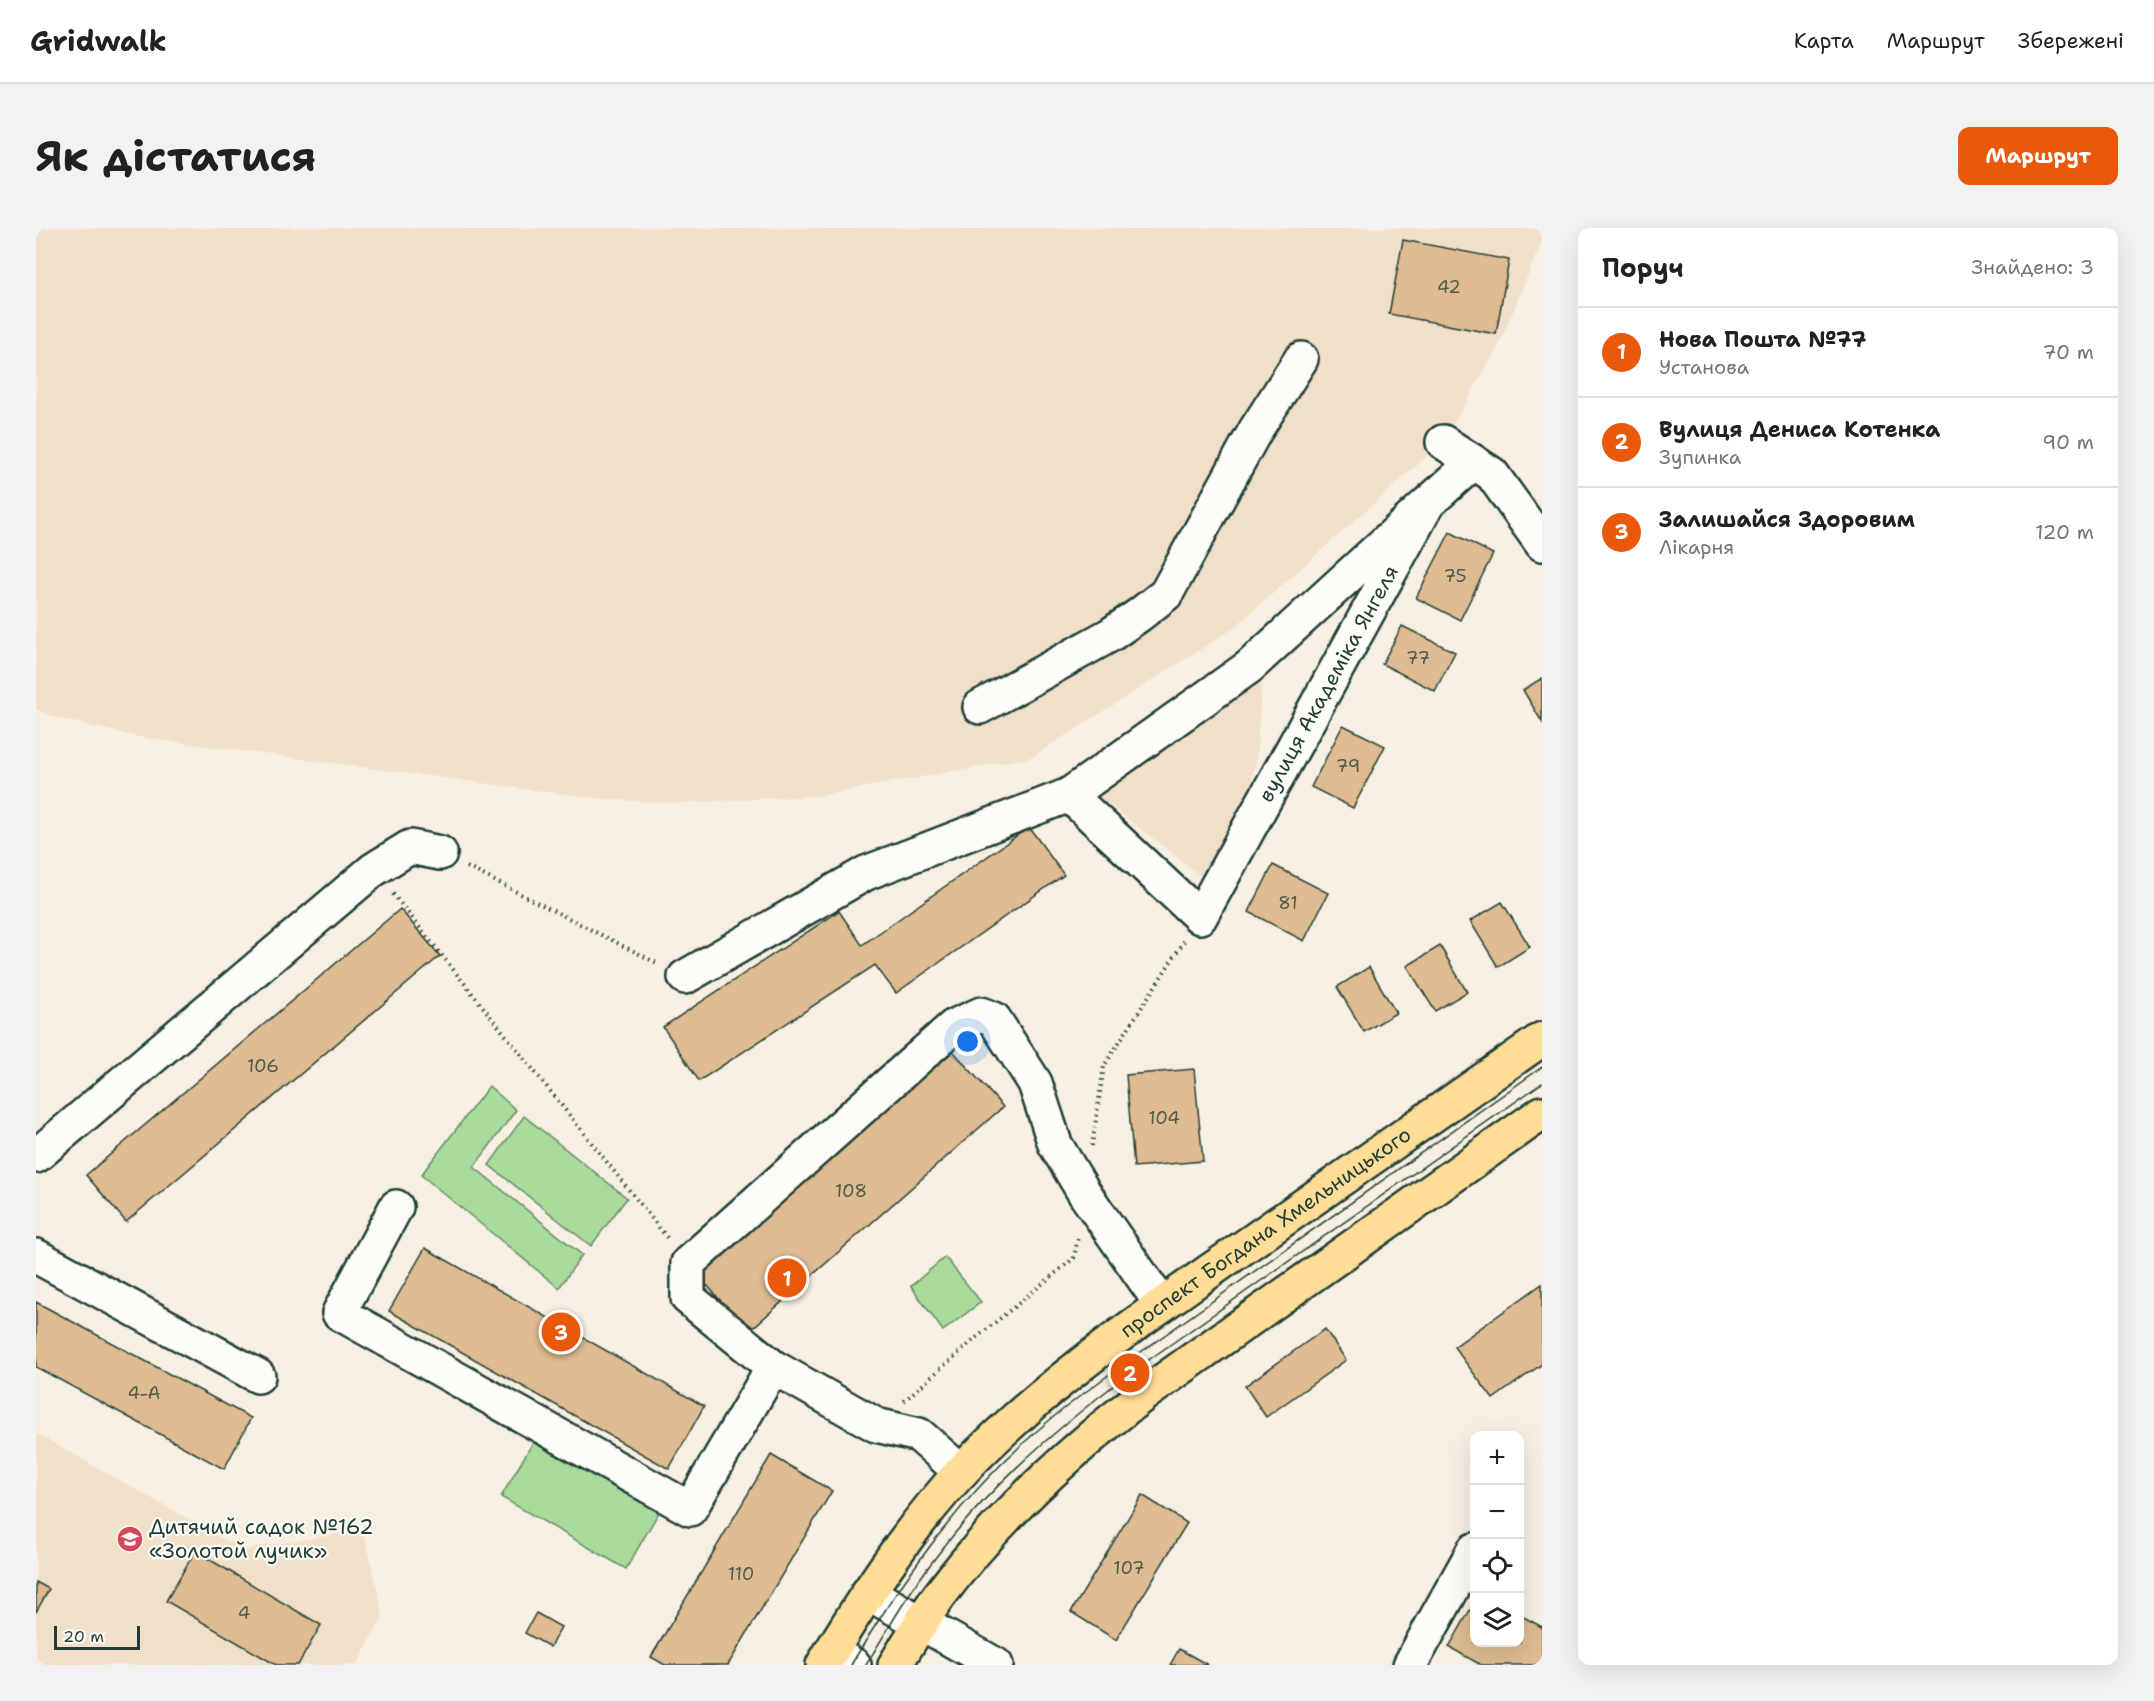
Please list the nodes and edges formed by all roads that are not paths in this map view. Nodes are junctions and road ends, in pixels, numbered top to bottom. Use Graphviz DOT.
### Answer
graph roads {
  1 [pos="1300,359"];
  2 [pos="1443,442"];
  3 [pos="1474,462"];
  4 [pos="1428,502"];
  5 [pos="1542,544"];
  6 [pos="980,707"];
  7 [pos="1069,795"];
  8 [pos="440,853"];
  9 [pos="685,976"];
  10 [pos="1542,1039"];
  11 [pos="1542,1113"];
  12 [pos="36,1156"];
  13 [pos="396,1206"];
  14 [pos="36,1256"];
  15 [pos="1162,1305"];
  16 [pos="773,1367"];
  17 [pos="258,1376"];
  18 [pos="961,1472"];
  19 [pos="1470,1557"];
  20 [pos="868,1593"];
  21 [pos="921,1623"];
  22 [pos="836,1661"];
  23 [pos="895,1665"];
  24 [pos="996,1665"];
  25 [pos="1410,1665"];
  1 -- 6 [label="street"];
  2 -- 3 [label="street"];
  3 -- 4 [label="street, вулиця Академіка Янгеля"];
  3 -- 5 [label="street"];
  4 -- 7 [label="street"];
  4 -- 7 [label="street, вулиця Академіка Янгеля"];
  7 -- 9 [label="street"];
  8 -- 12 [label="street"];
  10 -- 15 [label="main road, проспект Богдана Хмельницького"];
  11 -- 21 [label="main road"];
  13 -- 16 [label="street"];
  14 -- 17 [label="street"];
  15 -- 16 [label="street"];
  15 -- 18 [label="main road, проспект Богдана Хмельницького"];
  16 -- 18 [label="street"];
  18 -- 20 [label="main road, проспект Богдана Хмельницького"];
  19 -- 25 [label="street"];
  20 -- 21 [label="street"];
  20 -- 22 [label="main road, проспект Богдана Хмельницького"];
  21 -- 23 [label="main road"];
  21 -- 24 [label="street"];
}
